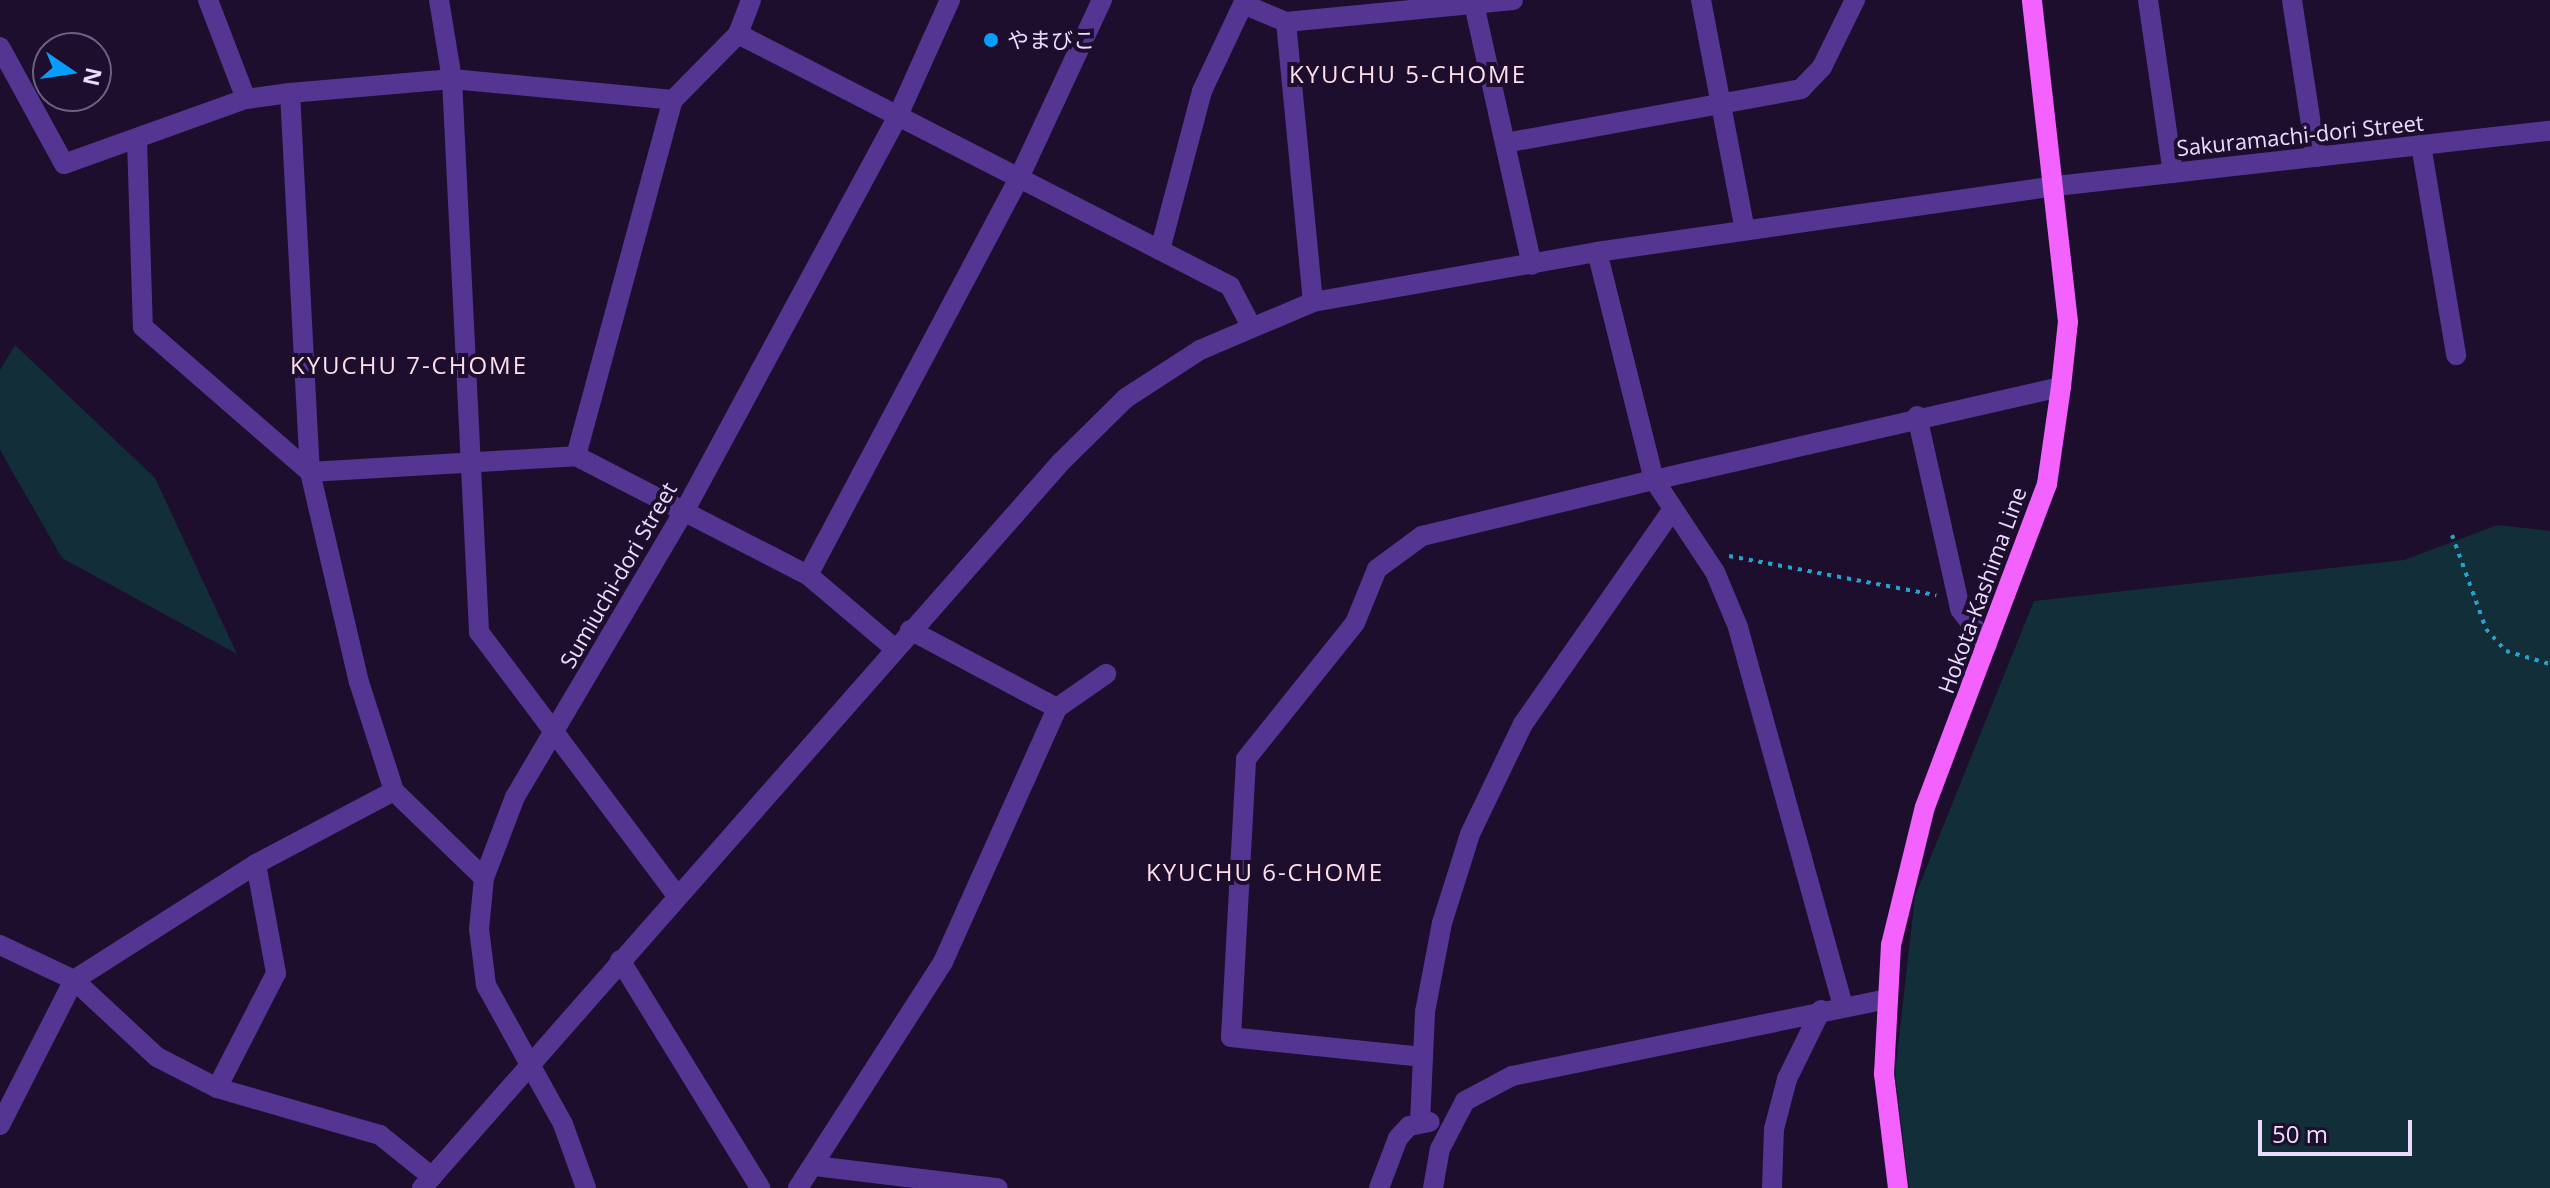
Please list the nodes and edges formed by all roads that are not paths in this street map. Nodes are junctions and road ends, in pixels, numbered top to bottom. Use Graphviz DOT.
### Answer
graph roads {
  1 [pos="208,0"];
  2 [pos="439,0"];
  3 [pos="751,0"];
  4 [pos="950,0"];
  5 [pos="1102,0"];
  6 [pos="1513,0"];
  7 [pos="1701,0"];
  8 [pos="1855,0"];
  9 [pos="2032,0"];
  10 [pos="2148,0"];
  11 [pos="2292,0"];
  12 [pos="1244,2"];
  13 [pos="1474,4"];
  14 [pos="1286,22"];
  15 [pos="738,34"];
  16 [pos="0,47"];
  17 [pos="452,79"];
  18 [pos="290,93"];
  19 [pos="246,99"];
  20 [pos="673,100"];
  21 [pos="1721,103"];
  22 [pos="896,120"];
  23 [pos="2550,131"];
  24 [pos="137,140"];
  25 [pos="1505,143"];
  26 [pos="2421,145"];
  27 [pos="2316,157"];
  28 [pos="2173,173"];
  29 [pos="1018,180"];
  30 [pos="2056,186"];
  31 [pos="1745,230"];
  32 [pos="1160,250"];
  33 [pos="1597,252"];
  34 [pos="1532,265"];
  35 [pos="1313,302"];
  36 [pos="1251,326"];
  37 [pos="2456,355"];
  38 [pos="2061,387"];
  39 [pos="1917,416"];
  40 [pos="576,456"];
  41 [pos="470,464"];
  42 [pos="310,472"];
  43 [pos="1654,480"];
  44 [pos="685,510"];
  45 [pos="1670,513"];
  46 [pos="808,575"];
  47 [pos="910,630"];
  48 [pos="1987,645"];
  49 [pos="894,648"];
  50 [pos="1106,674"];
  51 [pos="1057,708"];
  52 [pos="556,730"];
  53 [pos="394,791"];
  54 [pos="256,864"];
  55 [pos="484,878"];
  56 [pos="676,894"];
  57 [pos="0,945"];
  58 [pos="620,960"];
  59 [pos="74,980"];
  60 [pos="1886,999"];
  61 [pos="1843,1006"];
  62 [pos="1821,1010"];
  63 [pos="1423,1057"];
  64 [pos="528,1065"];
  65 [pos="217,1088"];
  66 [pos="1453,1118"];
  67 [pos="1420,1123"];
  68 [pos="0,1125"];
  69 [pos="815,1166"];
  70 [pos="427,1182"];
  71 [pos="586,1188"];
  72 [pos="760,1188"];
  73 [pos="798,1188"];
  74 [pos="998,1188"];
  75 [pos="1379,1188"];
  76 [pos="1433,1188"];
  77 [pos="1772,1188"];
  78 [pos="1898,1188"];
  1 -- 19 [label="street"];
  2 -- 17 [label="street"];
  3 -- 15 [label="street"];
  4 -- 22 [label="street, Sumiuchi-dori Street"];
  5 -- 29 [label="street"];
  6 -- 13 [label="street"];
  7 -- 21 [label="street"];
  8 -- 21 [label="street"];
  9 -- 30 [label="main road, Hokota-Kashima Line"];
  10 -- 28 [label="street"];
  11 -- 27 [label="street"];
  12 -- 14 [label="street"];
  12 -- 32 [label="street"];
  13 -- 14 [label="street"];
  13 -- 25 [label="street"];
  14 -- 35 [label="street"];
  15 -- 20 [label="street"];
  15 -- 22 [label="street"];
  16 -- 24 [label="street"];
  17 -- 18 [label="street"];
  17 -- 20 [label="street"];
  17 -- 41 [label="street"];
  18 -- 19 [label="street"];
  18 -- 42 [label="street"];
  19 -- 24 [label="street"];
  20 -- 40 [label="street"];
  21 -- 25 [label="street"];
  21 -- 31 [label="street"];
  22 -- 29 [label="street"];
  22 -- 44 [label="street, Sumiuchi-dori Street"];
  23 -- 26 [label="street, Sakuramachi-dori Street"];
  24 -- 42 [label="street"];
  25 -- 34 [label="street"];
  26 -- 27 [label="street, Sakuramachi-dori Street"];
  26 -- 37 [label="street"];
  27 -- 28 [label="street, Sakuramachi-dori Street"];
  28 -- 30 [label="street, Sakuramachi-dori Street"];
  29 -- 32 [label="street"];
  29 -- 46 [label="street"];
  30 -- 31 [label="street, Sakuramachi-dori Street"];
  30 -- 38 [label="main road, Hokota-Kashima Line"];
  31 -- 33 [label="street, Sakuramachi-dori Street"];
  32 -- 36 [label="street"];
  33 -- 34 [label="street, Sakuramachi-dori Street"];
  33 -- 43 [label="street"];
  34 -- 35 [label="street, Sakuramachi-dori Street"];
  35 -- 36 [label="street, Sakuramachi-dori Street"];
  36 -- 47 [label="street, Sakuramachi-dori Street"];
  38 -- 39 [label="street"];
  38 -- 48 [label="main road, Hokota-Kashima Line"];
  39 -- 43 [label="street"];
  39 -- 48 [label="street"];
  40 -- 41 [label="street"];
  40 -- 44 [label="street"];
  41 -- 42 [label="street"];
  41 -- 52 [label="street"];
  42 -- 53 [label="street"];
  43 -- 45 [label="street"];
  43 -- 63 [label="street"];
  44 -- 46 [label="street"];
  44 -- 52 [label="street, Sumiuchi-dori Street"];
  45 -- 61 [label="street"];
  45 -- 63 [label="street"];
  46 -- 49 [label="street"];
  47 -- 49 [label="street, Sakuramachi-dori Street"];
  47 -- 51 [label="street"];
  48 -- 60 [label="main road, Hokota-Kashima Line"];
  49 -- 56 [label="street, Sakuramachi-dori Street"];
  50 -- 51 [label="street"];
  51 -- 69 [label="street"];
  52 -- 55 [label="street, Sumiuchi-dori Street"];
  52 -- 56 [label="street"];
  53 -- 54 [label="street"];
  53 -- 55 [label="street"];
  54 -- 59 [label="street"];
  54 -- 65 [label="street"];
  55 -- 64 [label="street, Sumiuchi-dori Street"];
  56 -- 58 [label="street, Sakuramachi-dori Street"];
  57 -- 59 [label="street"];
  58 -- 64 [label="street, Sakuramachi-dori Street"];
  58 -- 72 [label="street"];
  59 -- 65 [label="street"];
  59 -- 68 [label="street"];
  60 -- 61 [label="street"];
  60 -- 78 [label="main road, Hokota-Kashima Line"];
  61 -- 62 [label="street"];
  62 -- 66 [label="street"];
  62 -- 77 [label="street"];
  63 -- 67 [label="street"];
  64 -- 70 [label="street, Sakuramachi-dori Street"];
  64 -- 71 [label="street, Sumiuchi-dori Street"];
  65 -- 70 [label="street"];
  66 -- 67 [label="street"];
  66 -- 76 [label="street"];
  67 -- 75 [label="street"];
  69 -- 73 [label="street"];
  69 -- 74 [label="street"];
}
